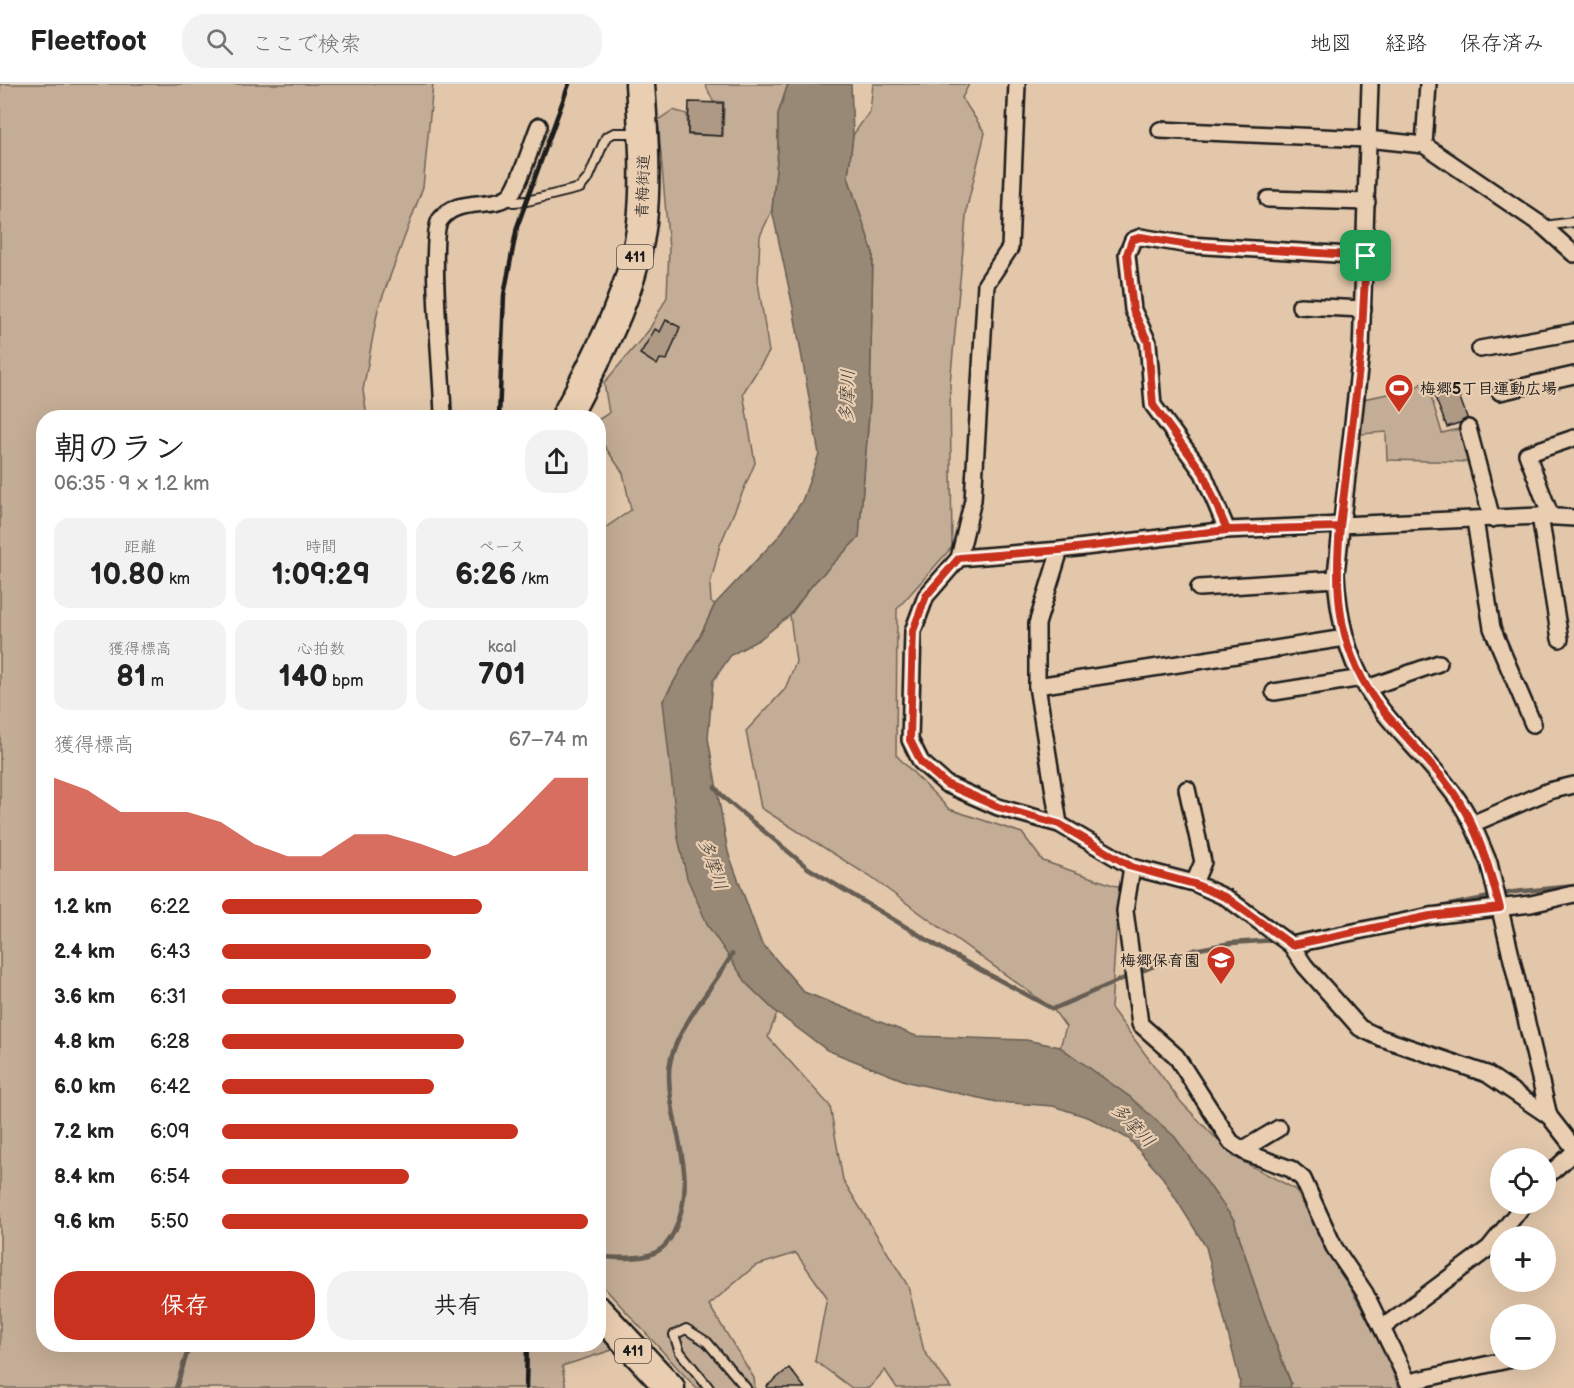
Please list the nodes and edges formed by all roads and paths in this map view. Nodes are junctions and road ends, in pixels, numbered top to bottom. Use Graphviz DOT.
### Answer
graph roads {
  1 [pos="640,84"];
  2 [pos="1017,84"];
  3 [pos="1370,84"];
  4 [pos="1428,84"];
  5 [pos="539,126"];
  6 [pos="1160,130"];
  7 [pos="643,134"];
  8 [pos="1367,139"];
  9 [pos="1424,146"];
  10 [pos="505,198"];
  11 [pos="1268,199"];
  12 [pos="1366,202"];
  13 [pos="1574,222"];
  14 [pos="1543,226"];
  15 [pos="1574,254"];
  16 [pos="1366,256"];
  17 [pos="1300,306"];
  18 [pos="1363,309"];
  19 [pos="1574,332"];
  20 [pos="1480,349"];
  21 [pos="1574,375"];
  22 [pos="1500,392"];
  23 [pos="443,410"];
  24 [pos="570,410"];
  25 [pos="1468,428"];
  26 [pos="1574,438"];
  27 [pos="1546,517"];
  28 [pos="1574,518"];
  29 [pos="1492,519"];
  30 [pos="1475,520"];
  31 [pos="1340,527"];
  32 [pos="1227,530"];
  33 [pos="1060,550"];
  34 [pos="959,558"];
  35 [pos="1336,579"];
  36 [pos="1198,588"];
  37 [pos="1345,638"];
  38 [pos="1560,639"];
  39 [pos="1439,663"];
  40 [pos="1364,683"];
  41 [pos="1037,686"];
  42 [pos="1274,692"];
  43 [pos="1533,724"];
  44 [pos="1574,785"];
  45 [pos="1187,789"];
  46 [pos="1059,824"];
  47 [pos="1472,824"];
  48 [pos="1132,867"];
  49 [pos="1194,884"];
  50 [pos="1574,894"];
  51 [pos="1500,908"];
  52 [pos="1292,945"];
  53 [pos="1549,1116"];
  54 [pos="1279,1128"];
  55 [pos="1242,1150"];
  56 [pos="1574,1150"];
  57 [pos="1556,1167"];
  58 [pos="1516,1214"];
  59 [pos="606,1320"];
  60 [pos="1382,1328"];
  61 [pos="1490,1365"];
  62 [pos="1410,1385"];
  63 [pos="670,1388"];
  64 [pos="709,1388"];
  65 [pos="746,1388"];
  1 -- 7 [label="highway, 青梅街道 / 411"];
  2 -- 34 [label="street"];
  3 -- 8 [label="street"];
  4 -- 9 [label="street"];
  5 -- 10 [label="street"];
  6 -- 8 [label="street"];
  7 -- 10 [label="lane"];
  7 -- 24 [label="highway, 青梅街道 / 411"];
  8 -- 9 [label="street"];
  8 -- 12 [label="street"];
  9 -- 14 [label="street"];
  10 -- 23 [label="street"];
  11 -- 12 [label="street"];
  12 -- 16 [label="street"];
  13 -- 14 [label="lane"];
  14 -- 15 [label="street"];
  16 -- 18 [label="street"];
  16 -- 32 [label="street"];
  17 -- 18 [label="street"];
  18 -- 31 [label="street"];
  19 -- 20 [label="street"];
  21 -- 22 [label="street"];
  25 -- 29 [label="street"];
  26 -- 27 [label="street"];
  27 -- 28 [label="street"];
  27 -- 29 [label="street"];
  27 -- 38 [label="street"];
  29 -- 30 [label="street"];
  30 -- 31 [label="street"];
  30 -- 43 [label="street"];
  31 -- 32 [label="street"];
  31 -- 35 [label="street"];
  32 -- 33 [label="street"];
  33 -- 34 [label="street"];
  33 -- 41 [label="street"];
  34 -- 46 [label="street"];
  35 -- 36 [label="street"];
  35 -- 37 [label="street"];
  37 -- 40 [label="street"];
  37 -- 41 [label="street"];
  39 -- 40 [label="street"];
  40 -- 42 [label="street"];
  40 -- 47 [label="street"];
  41 -- 46 [label="street"];
  44 -- 47 [label="street"];
  45 -- 49 [label="street"];
  46 -- 48 [label="street"];
  47 -- 51 [label="street"];
  48 -- 49 [label="street"];
  48 -- 55 [label="street"];
  49 -- 52 [label="street"];
  50 -- 51 [label="street"];
  51 -- 52 [label="street"];
  51 -- 53 [label="street"];
  52 -- 53 [label="street"];
  53 -- 56 [label="street"];
  54 -- 55 [label="street"];
  55 -- 60 [label="street"];
  56 -- 57 [label="street"];
  58 -- 60 [label="street"];
  59 -- 63 [label="highway, 411"];
  60 -- 62 [label="street"];
  61 -- 62 [label="street"];
  64 -- 65 [label="lane"];
}
